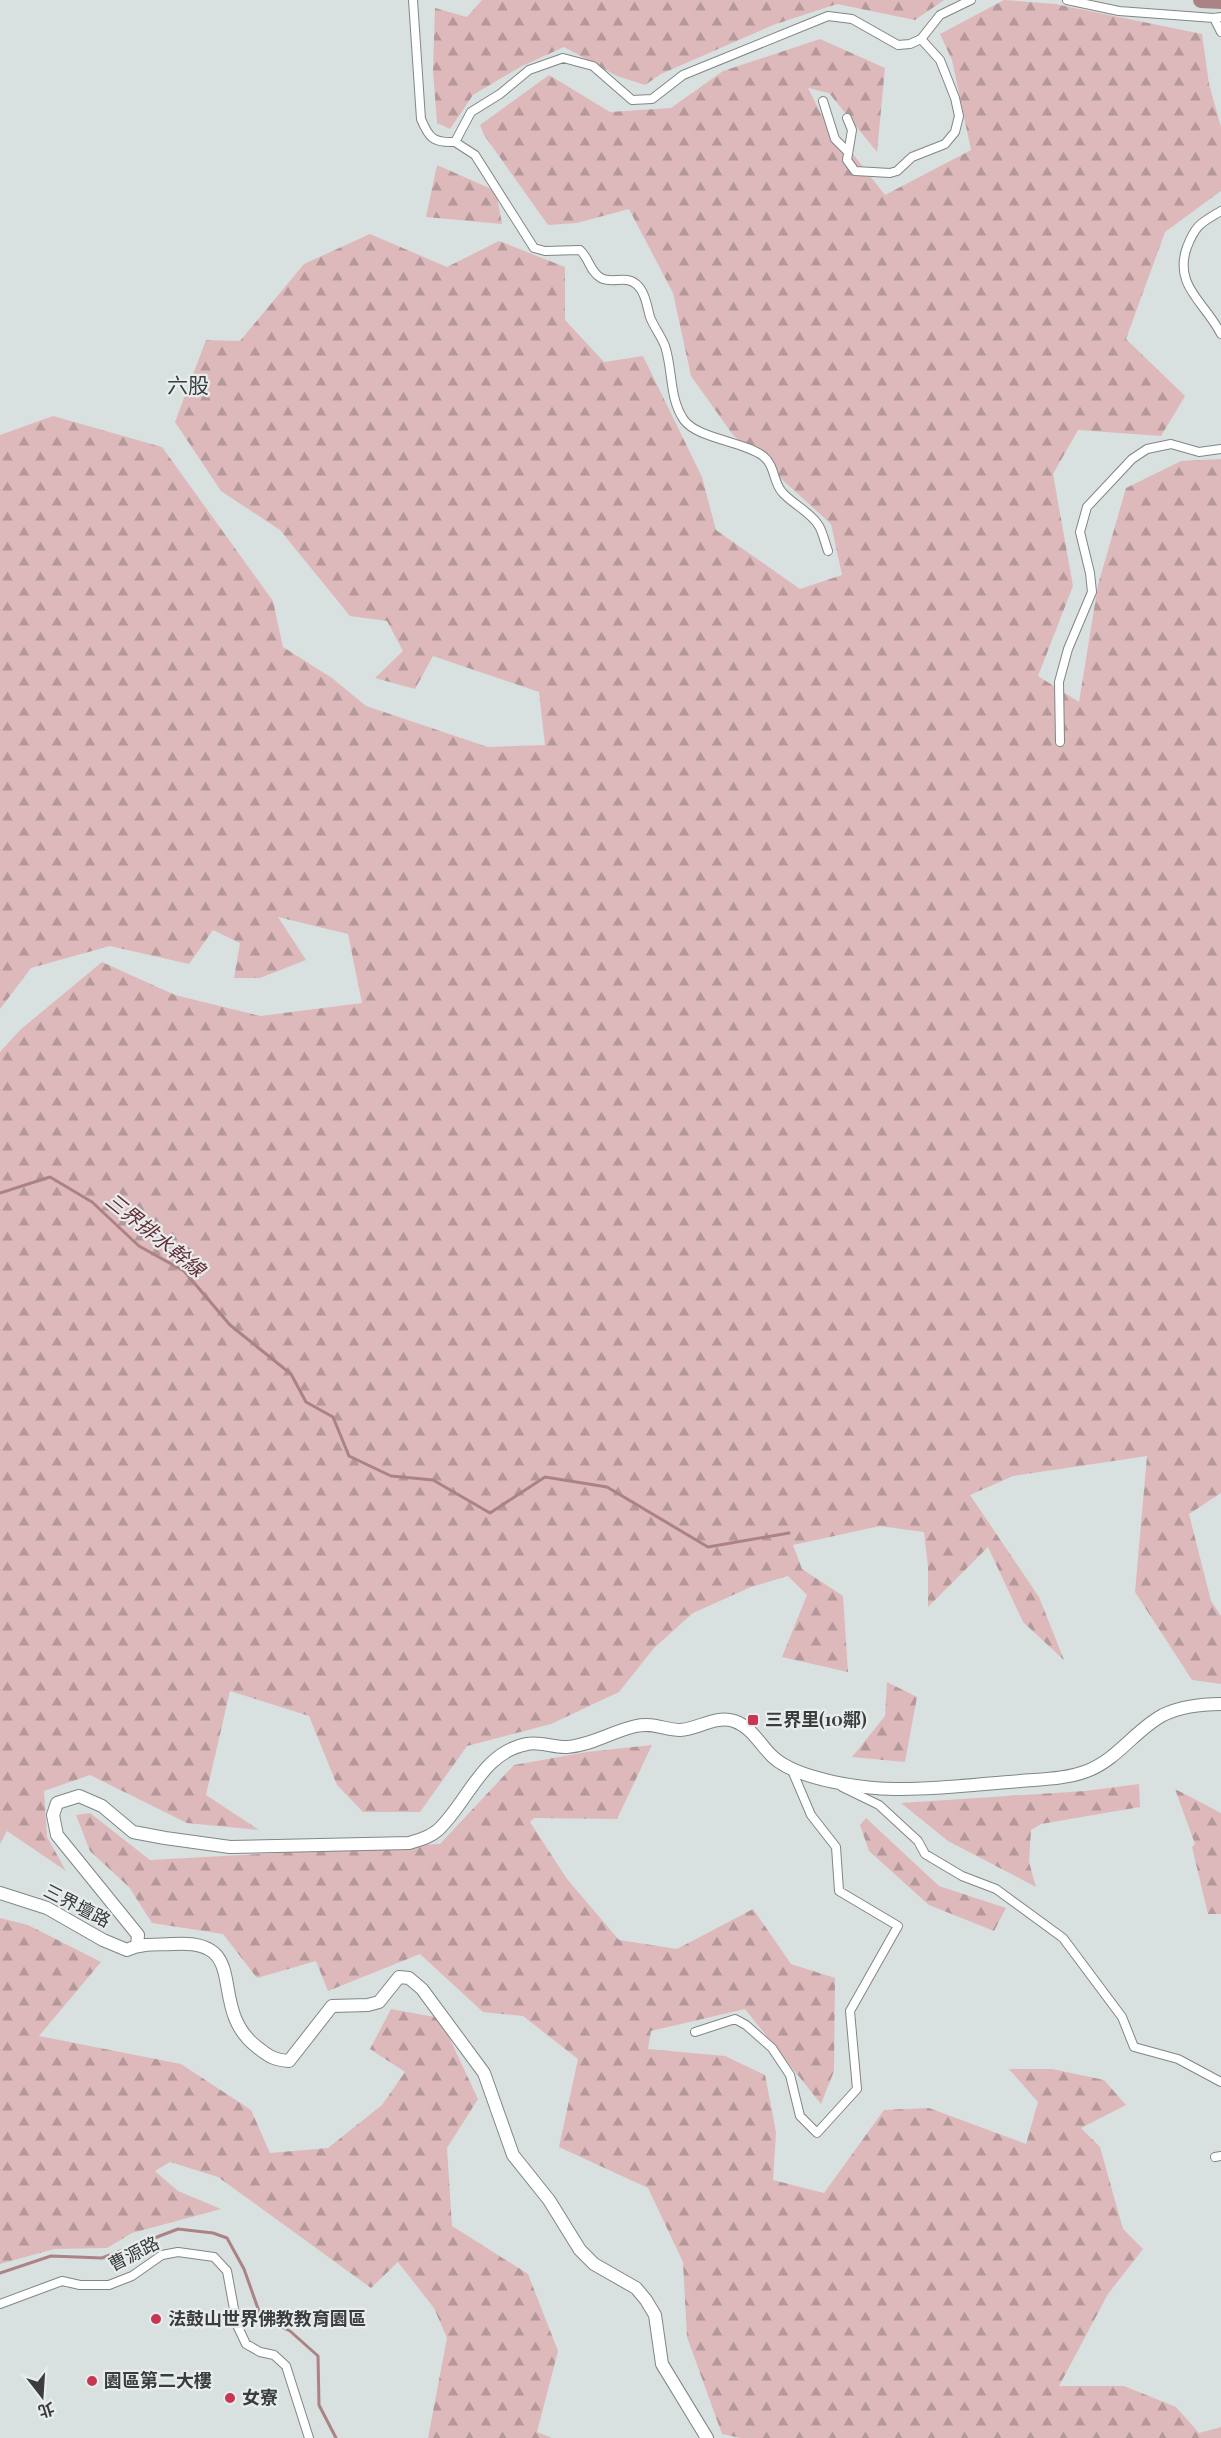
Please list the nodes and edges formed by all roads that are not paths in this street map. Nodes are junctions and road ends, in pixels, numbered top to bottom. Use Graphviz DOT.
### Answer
graph roads {
  1 [pos="413,0"];
  2 [pos="971,0"];
  3 [pos="1067,0"];
  4 [pos="1217,18"];
  5 [pos="1221,32"];
  6 [pos="921,39"];
  7 [pos="823,101"];
  8 [pos="847,118"];
  9 [pos="455,142"];
  10 [pos="848,152"];
  11 [pos="1221,211"];
  12 [pos="1221,333"];
  13 [pos="1221,449"];
  14 [pos="828,551"];
  15 [pos="1060,742"];
  16 [pos="1221,1704"];
  17 [pos="791,1768"];
  18 [pos="831,1781"];
  19 [pos="0,1893"];
  20 [pos="137,1946"];
  21 [pos="695,2032"];
  22 [pos="1221,2082"];
  23 [pos="0,2304"];
  24 [pos="309,2438"];
  25 [pos="707,2438"];
  1 -- 9 [label="street"];
  2 -- 6 [label="street"];
  3 -- 4 [label="street"];
  4 -- 5 [label="street"];
  6 -- 9 [label="street"];
  6 -- 10 [label="street"];
  7 -- 10 [label="street"];
  8 -- 10 [label="street"];
  9 -- 14 [label="street"];
  11 -- 12 [label="street"];
  13 -- 15 [label="street"];
  16 -- 18 [label="street"];
  17 -- 18 [label="street"];
  17 -- 20 [label="street"];
  17 -- 21 [label="street"];
  18 -- 22 [label="street"];
  19 -- 20 [label="street, 三界壇路"];
  20 -- 25 [label="street, 三界壇路"];
  23 -- 24 [label="street, 曹源路"];
}
